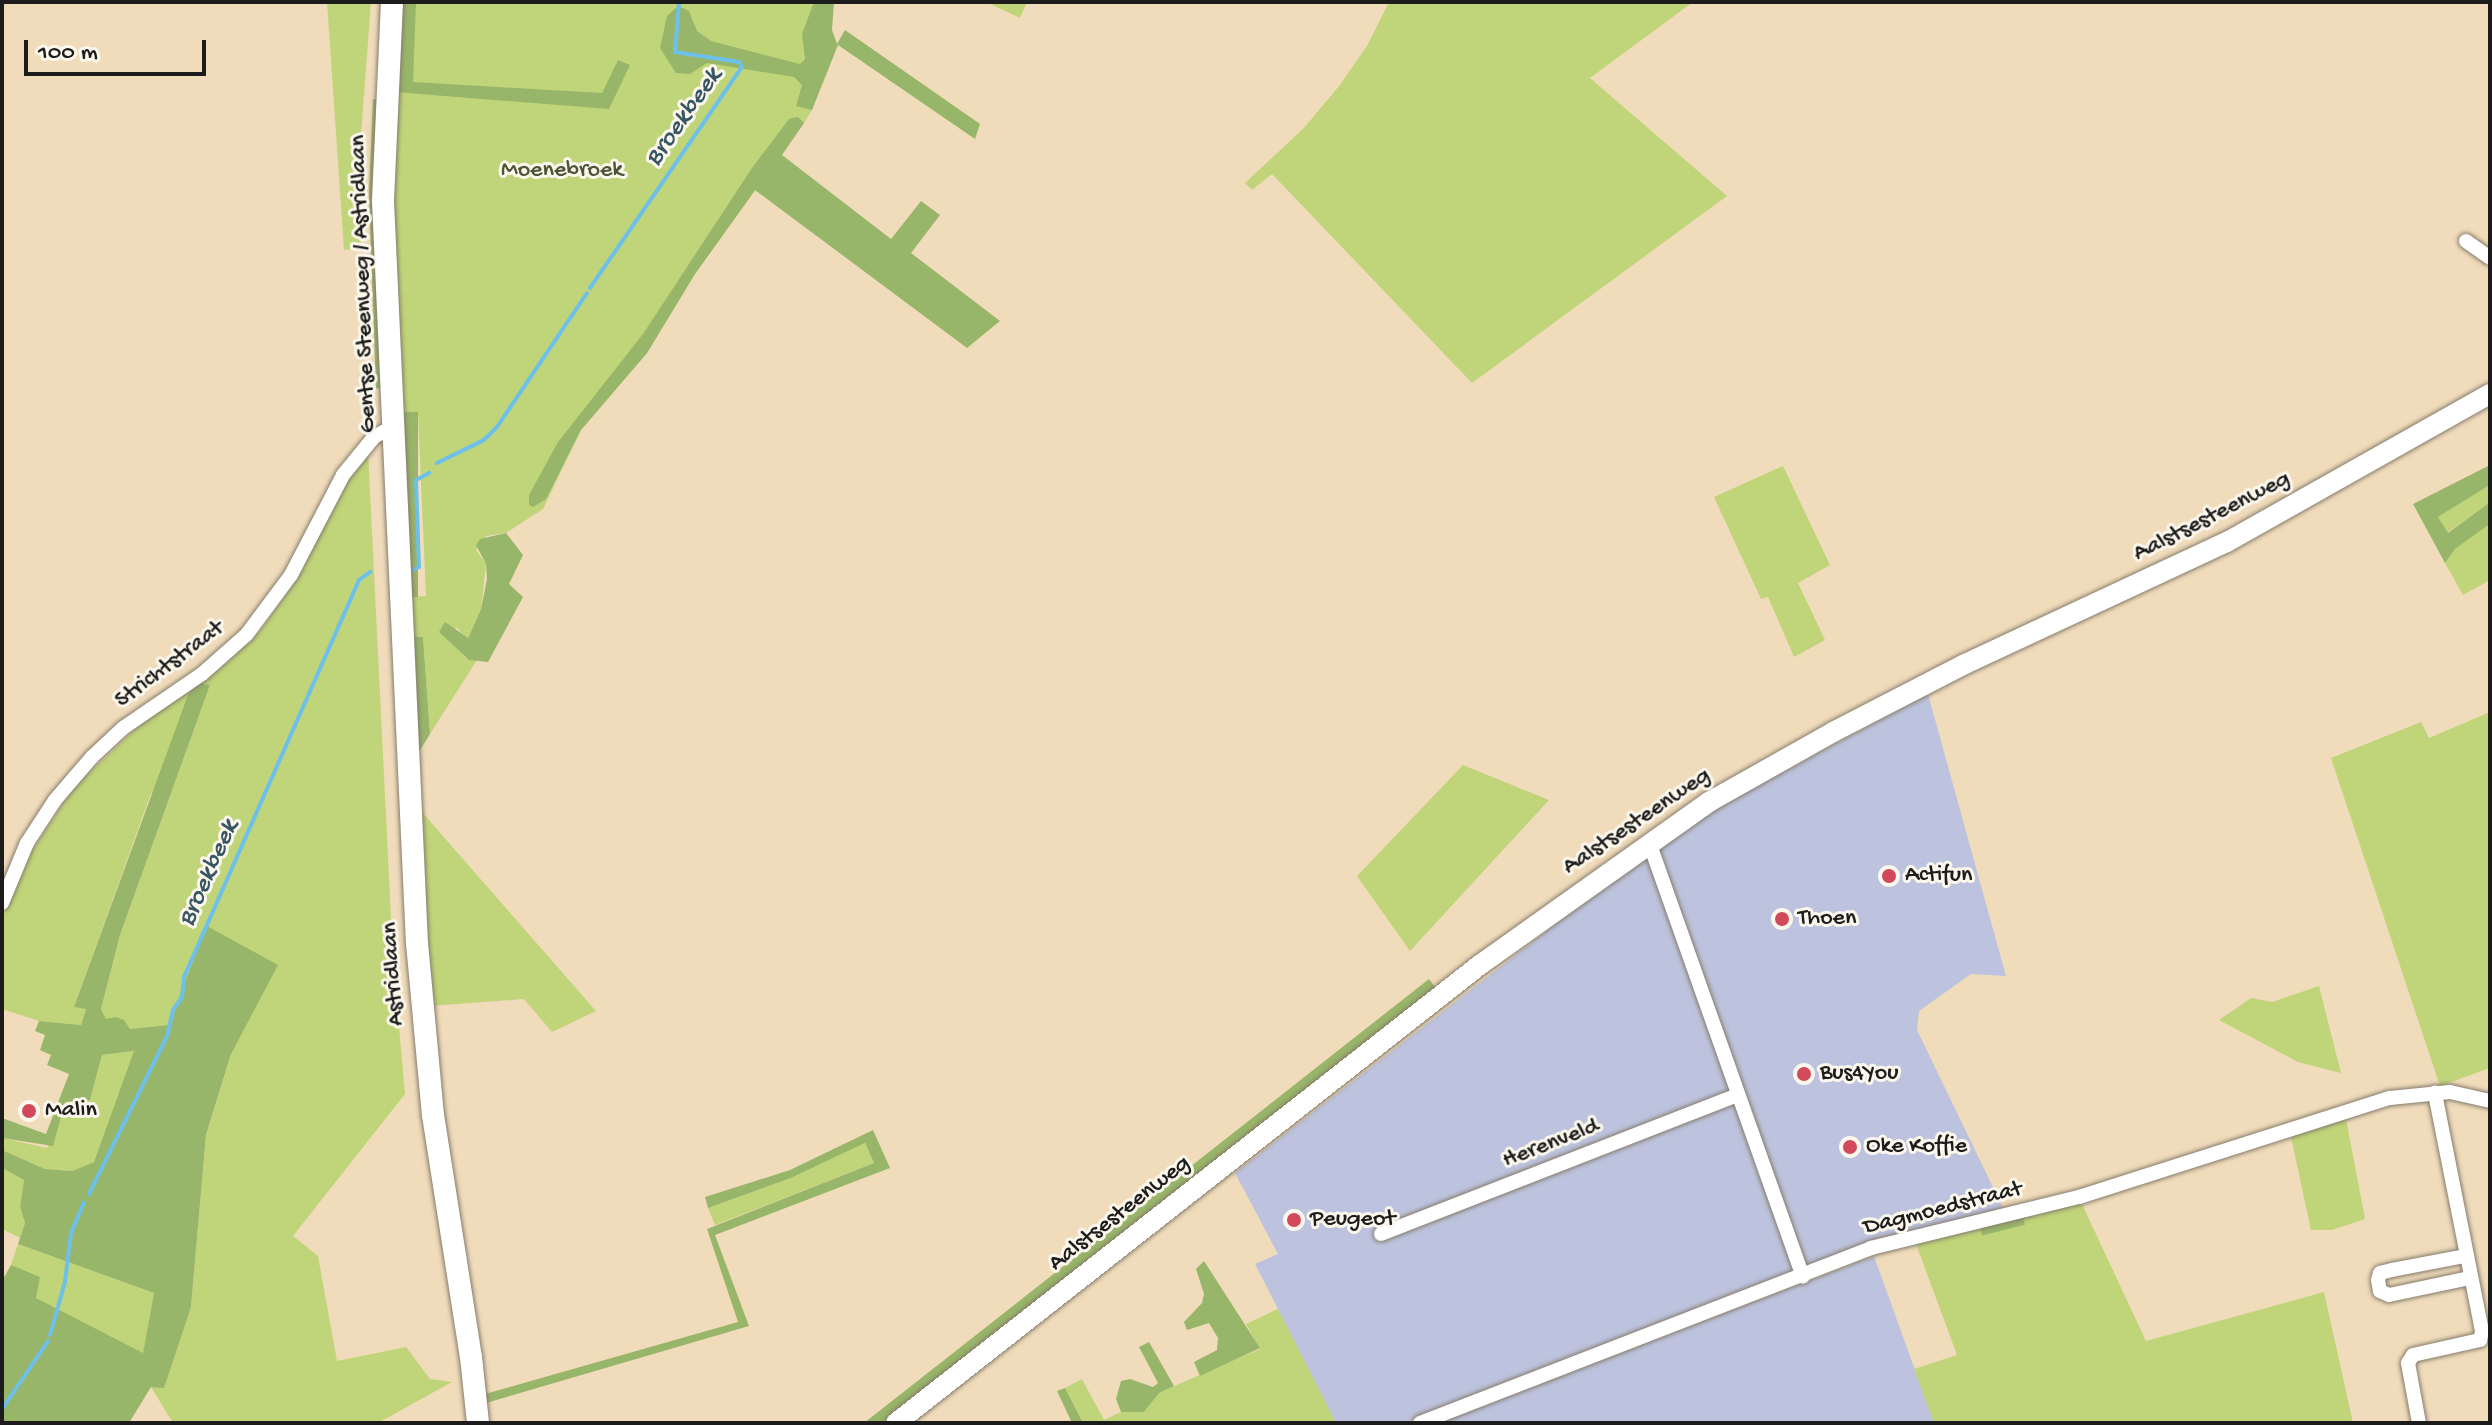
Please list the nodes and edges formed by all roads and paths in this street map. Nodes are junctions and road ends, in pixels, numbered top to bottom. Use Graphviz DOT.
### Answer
graph roads {
  1 [pos="392,2"];
  2 [pos="2466,241"];
  3 [pos="2490,258"];
  4 [pos="2490,394"];
  5 [pos="394,426"];
  6 [pos="397,517"];
  7 [pos="1649,842"];
  8 [pos="2,903"];
  9 [pos="2435,1093"];
  10 [pos="1737,1095"];
  11 [pos="2490,1101"];
  12 [pos="1381,1234"];
  13 [pos="2465,1256"];
  14 [pos="1803,1277"];
  15 [pos="2470,1278"];
  16 [pos="478,1423"];
  17 [pos="896,1423"];
  18 [pos="1420,1423"];
  19 [pos="2419,1423"];
  1 -- 5 [label="main road, Gentse Steenweg / Astridlaan"];
  2 -- 3 [label="street"];
  4 -- 7 [label="main road, Aalstsesteenweg"];
  5 -- 6 [label="main road, Gentse Steenweg / Astridlaan"];
  5 -- 8 [label="street, Strichtstraat"];
  6 -- 16 [label="main road, Astridlaan"];
  7 -- 10 [label="street"];
  7 -- 17 [label="main road, Aalstsesteenweg"];
  9 -- 11 [label="street, Dagmoedstraat"];
  9 -- 13 [label="street"];
  9 -- 14 [label="street, Dagmoedstraat"];
  10 -- 12 [label="street, Herenveld"];
  10 -- 14 [label="street"];
  13 -- 15 [label="street"];
  13 -- 15 [label="street"];
  14 -- 18 [label="street, Dagmoedstraat"];
  15 -- 19 [label="street"];
}
